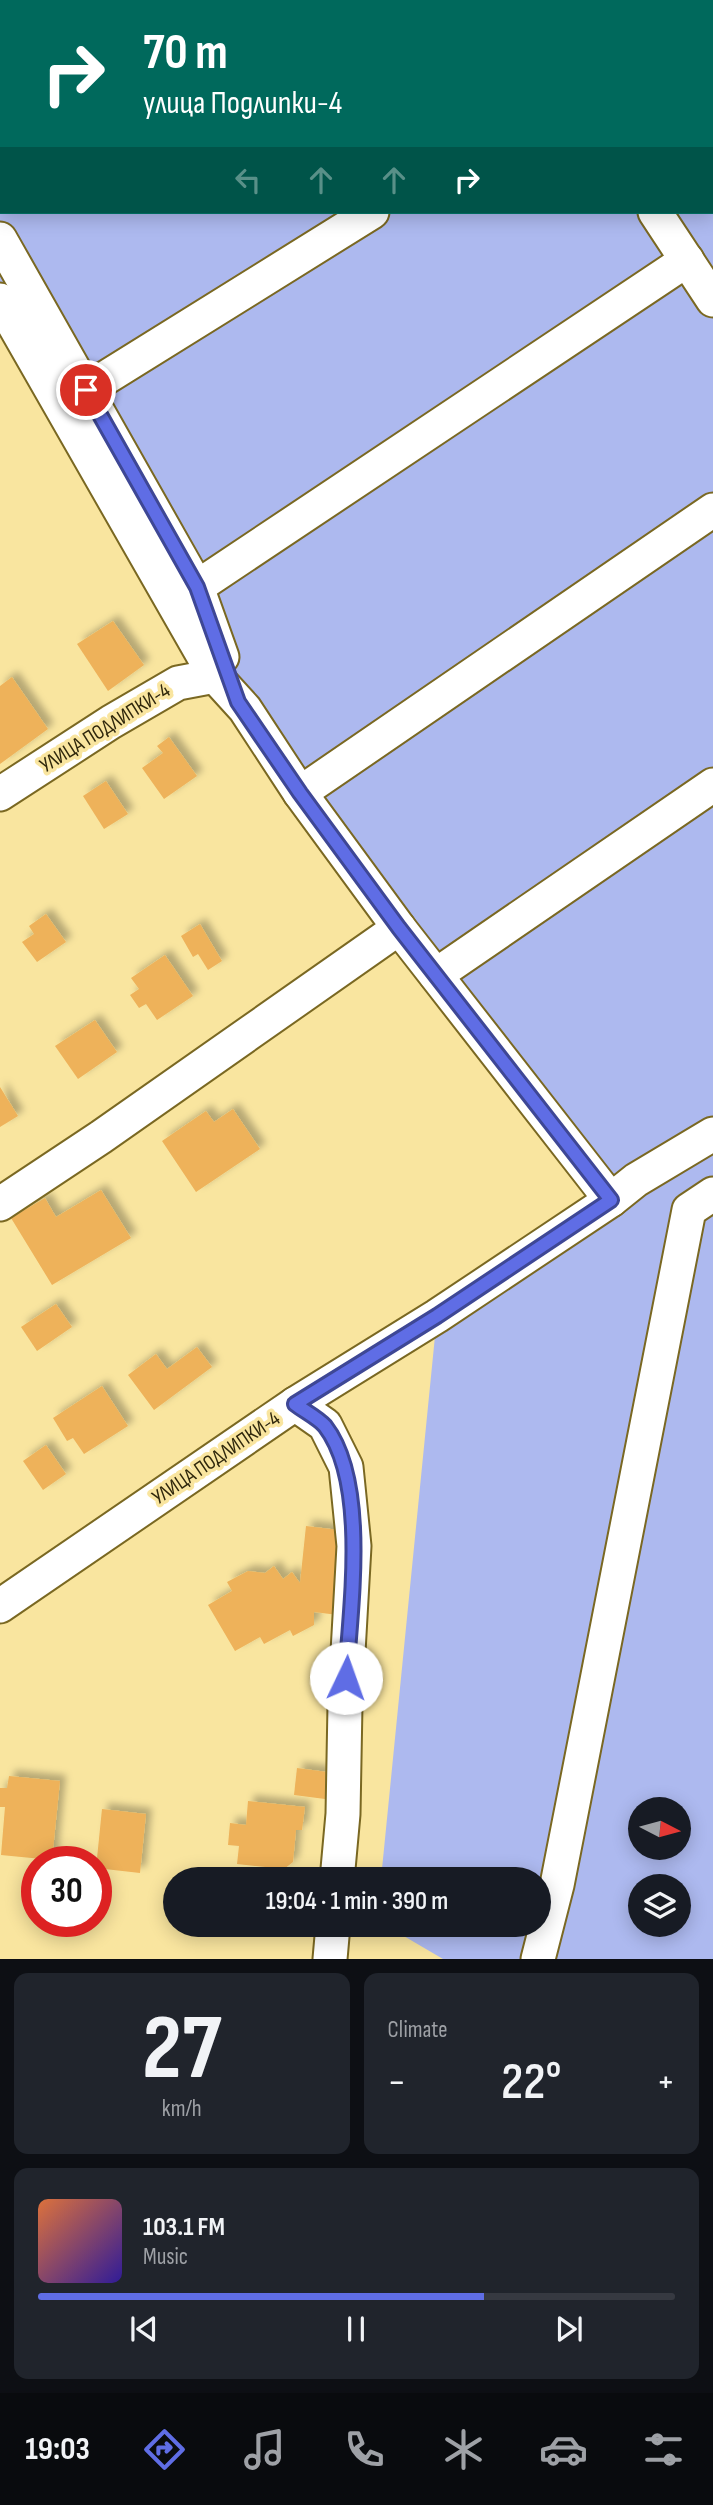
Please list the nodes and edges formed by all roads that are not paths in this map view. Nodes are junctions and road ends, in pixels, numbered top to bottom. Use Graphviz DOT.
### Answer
graph roads {
  1 [pos="369,214"];
  2 [pos="656,214"];
  3 [pos="0,239"];
  4 [pos="687,260"];
  5 [pos="0,300"];
  6 [pos="713,300"];
  7 [pos="86,390"];
  8 [pos="713,510"];
  9 [pos="197,587"];
  10 [pos="215,676"];
  11 [pos="238,702"];
  12 [pos="713,785"];
  13 [pos="300,793"];
  14 [pos="0,794"];
  15 [pos="399,928"];
  16 [pos="436,975"];
  17 [pos="713,1134"];
  18 [pos="713,1194"];
  19 [pos="611,1200"];
  20 [pos="0,1204"];
  21 [pos="295,1404"];
  22 [pos="0,1606"];
  23 [pos="338,1867"];
  24 [pos="332,1937"];
  25 [pos="330,1959"];
  26 [pos="538,1959"];
  1 -- 7 [label="street"];
  2 -- 4 [label="street"];
  3 -- 7 [label="street"];
  4 -- 6 [label="street"];
  4 -- 9 [label="street"];
  5 -- 10 [label="street"];
  7 -- 9 [label="street"];
  8 -- 13 [label="street"];
  9 -- 11 [label="street"];
  10 -- 11 [label="street"];
  10 -- 14 [label="street, УЛИЦА ПОДЛИПКИ-4"];
  11 -- 13 [label="street"];
  12 -- 16 [label="street"];
  13 -- 15 [label="street"];
  15 -- 16 [label="street"];
  15 -- 20 [label="street"];
  16 -- 19 [label="street"];
  17 -- 19 [label="street, УЛИЦА ПОДЛИПКИ-4"];
  18 -- 26 [label="street"];
  19 -- 21 [label="street, УЛИЦА ПОДЛИПКИ-4"];
  21 -- 22 [label="street, УЛИЦА ПОДЛИПКИ-4"];
  21 -- 23 [label="street"];
  24 -- 25 [label="street"];
}
